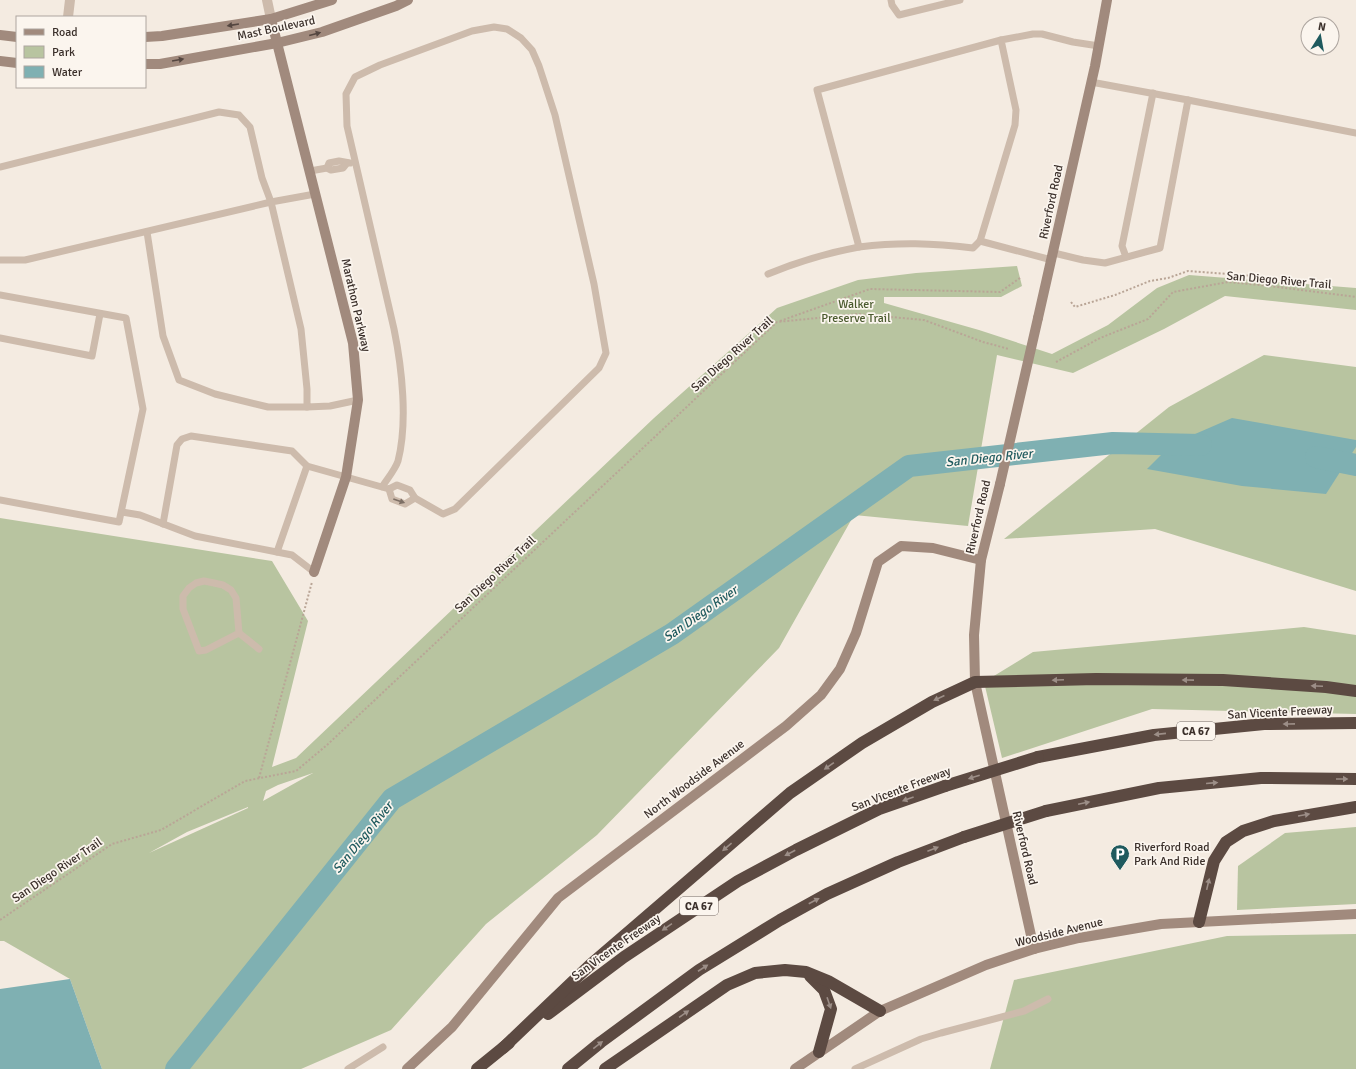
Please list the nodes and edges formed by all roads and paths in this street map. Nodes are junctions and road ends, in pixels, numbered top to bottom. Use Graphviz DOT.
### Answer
graph roads {
  1 [pos="70,0"];
  2 [pos="267,0"];
  3 [pos="332,0"];
  4 [pos="408,0"];
  5 [pos="891,0"];
  6 [pos="960,0"];
  7 [pos="1107,0"];
  8 [pos="68,16"];
  9 [pos="271,19"];
  10 [pos="0,35"];
  11 [pos="16,37"];
  12 [pos="146,37"];
  13 [pos="1001,40"];
  14 [pos="277,44"];
  15 [pos="1099,46"];
  16 [pos="0,61"];
  17 [pos="16,63"];
  18 [pos="146,64"];
  19 [pos="1091,82"];
  20 [pos="1153,93"];
  21 [pos="1188,100"];
  22 [pos="1356,133"];
  23 [pos="355,162"];
  24 [pos="0,167"];
  25 [pos="310,171"];
  26 [pos="315,194"];
  27 [pos="271,202"];
  28 [pos="147,232"];
  29 [pos="980,241"];
  30 [pos="859,247"];
  31 [pos="1053,256"];
  32 [pos="1126,257"];
  33 [pos="0,260"];
  34 [pos="768,274"];
  35 [pos="1020,278"];
  36 [pos="1275,286"];
  37 [pos="0,295"];
  38 [pos="1356,297"];
  39 [pos="1071,302"];
  40 [pos="100,314"];
  41 [pos="777,322"];
  42 [pos="0,338"];
  43 [pos="1009,349"];
  44 [pos="1056,362"];
  45 [pos="358,400"];
  46 [pos="307,407"];
  47 [pos="307,466"];
  48 [pos="346,477"];
  49 [pos="385,488"];
  50 [pos="415,498"];
  51 [pos="0,500"];
  52 [pos="122,512"];
  53 [pos="163,524"];
  54 [pos="277,552"];
  55 [pos="981,560"];
  56 [pos="314,572"];
  57 [pos="239,633"];
  58 [pos="259,649"];
  59 [pos="975,682"];
  60 [pos="1356,691"];
  61 [pos="1356,723"];
  62 [pos="259,778"];
  63 [pos="1356,778"];
  64 [pos="1356,808"];
  65 [pos="1356,914"];
  66 [pos="0,920"];
  67 [pos="1199,922"];
  68 [pos="1034,949"];
  69 [pos="806,972"];
  70 [pos="1048,999"];
  71 [pos="880,1011"];
  72 [pos="383,1047"];
  73 [pos="503,1048"];
  74 [pos="819,1052"];
  75 [pos="348,1069"];
  76 [pos="407,1069"];
  77 [pos="477,1069"];
  78 [pos="568,1069"];
  79 [pos="605,1069"];
  80 [pos="795,1069"];
  81 [pos="855,1069"];
  1 -- 8 [label="street"];
  2 -- 9 [label="street"];
  3 -- 9 [label="street, Mast Boulevard"];
  14 -- 4 [label="street, Mast Boulevard, one-way"];
  5 -- 6 [label="lane"];
  7 -- 15 [label="street, Riverford Road"];
  9 -- 12 [label="street, Mast Boulevard, one-way"];
  9 -- 14 [label="street, Marathon Parkway"];
  10 -- 11 [label="street"];
  13 -- 15 [label="lane"];
  13 -- 29 [label="lane"];
  13 -- 30 [label="lane"];
  18 -- 14 [label="street, Mast Boulevard, one-way"];
  14 -- 25 [label="street, Marathon Parkway"];
  15 -- 19 [label="street, Riverford Road"];
  16 -- 17 [label="street"];
  19 -- 20 [label="lane"];
  19 -- 31 [label="street, Riverford Road"];
  20 -- 21 [label="lane"];
  20 -- 32 [label="lane"];
  21 -- 22 [label="lane"];
  21 -- 32 [label="lane"];
  23 -- 25 [label="lane"];
  23 -- 49 [label="lane"];
  23 -- 50 [label="lane"];
  24 -- 27 [label="lane"];
  25 -- 26 [label="street, Marathon Parkway"];
  26 -- 27 [label="lane"];
  26 -- 45 [label="street, Marathon Parkway"];
  27 -- 28 [label="lane"];
  27 -- 46 [label="lane"];
  28 -- 33 [label="lane"];
  28 -- 46 [label="lane"];
  29 -- 30 [label="lane"];
  29 -- 31 [label="lane"];
  30 -- 34 [label="lane"];
  31 -- 32 [label="lane"];
  31 -- 55 [label="street, Riverford Road, bridge"];
  35 -- 41 [label="path"];
  36 -- 38 [label="path, San Diego River Trail"];
  36 -- 39 [label="path"];
  36 -- 44 [label="path, San Diego River Trail"];
  37 -- 40 [label="lane"];
  40 -- 42 [label="lane"];
  40 -- 52 [label="lane"];
  41 -- 43 [label="path, San Diego River Trail"];
  41 -- 62 [label="path, San Diego River Trail"];
  45 -- 46 [label="lane"];
  45 -- 48 [label="street, Marathon Parkway"];
  47 -- 48 [label="lane"];
  47 -- 53 [label="lane"];
  47 -- 54 [label="lane"];
  48 -- 49 [label="lane"];
  48 -- 56 [label="street, Marathon Parkway"];
  49 -- 50 [label="lane"];
  49 -- 50 [label="lane, one-way"];
  51 -- 52 [label="lane"];
  52 -- 53 [label="lane"];
  53 -- 54 [label="lane"];
  54 -- 56 [label="lane"];
  55 -- 59 [label="street, Riverford Road"];
  55 -- 76 [label="street, North Woodside Avenue"];
  56 -- 62 [label="path"];
  57 -- 57 [label="lane"];
  57 -- 58 [label="lane"];
  60 -- 59 [label="highway, one-way"];
  59 -- 68 [label="street, Riverford Road"];
  59 -- 73 [label="highway, one-way"];
  61 -- 73 [label="highway, San Vicente Freeway / CA 67, one-way, bridge"];
  62 -- 66 [label="path, San Diego River Trail"];
  78 -- 63 [label="highway, one-way, bridge"];
  67 -- 64 [label="highway, one-way"];
  65 -- 67 [label="street, Woodside Avenue"];
  67 -- 68 [label="street, Woodside Avenue"];
  68 -- 71 [label="street, Woodside Avenue"];
  69 -- 71 [label="highway"];
  69 -- 74 [label="highway, one-way"];
  79 -- 69 [label="highway, one-way"];
  70 -- 81 [label="lane"];
  71 -- 74 [label="street, Woodside Avenue"];
  72 -- 75 [label="lane"];
  73 -- 77 [label="highway, San Vicente Freeway / CA 67"];
  74 -- 80 [label="street, Woodside Avenue"];
}
